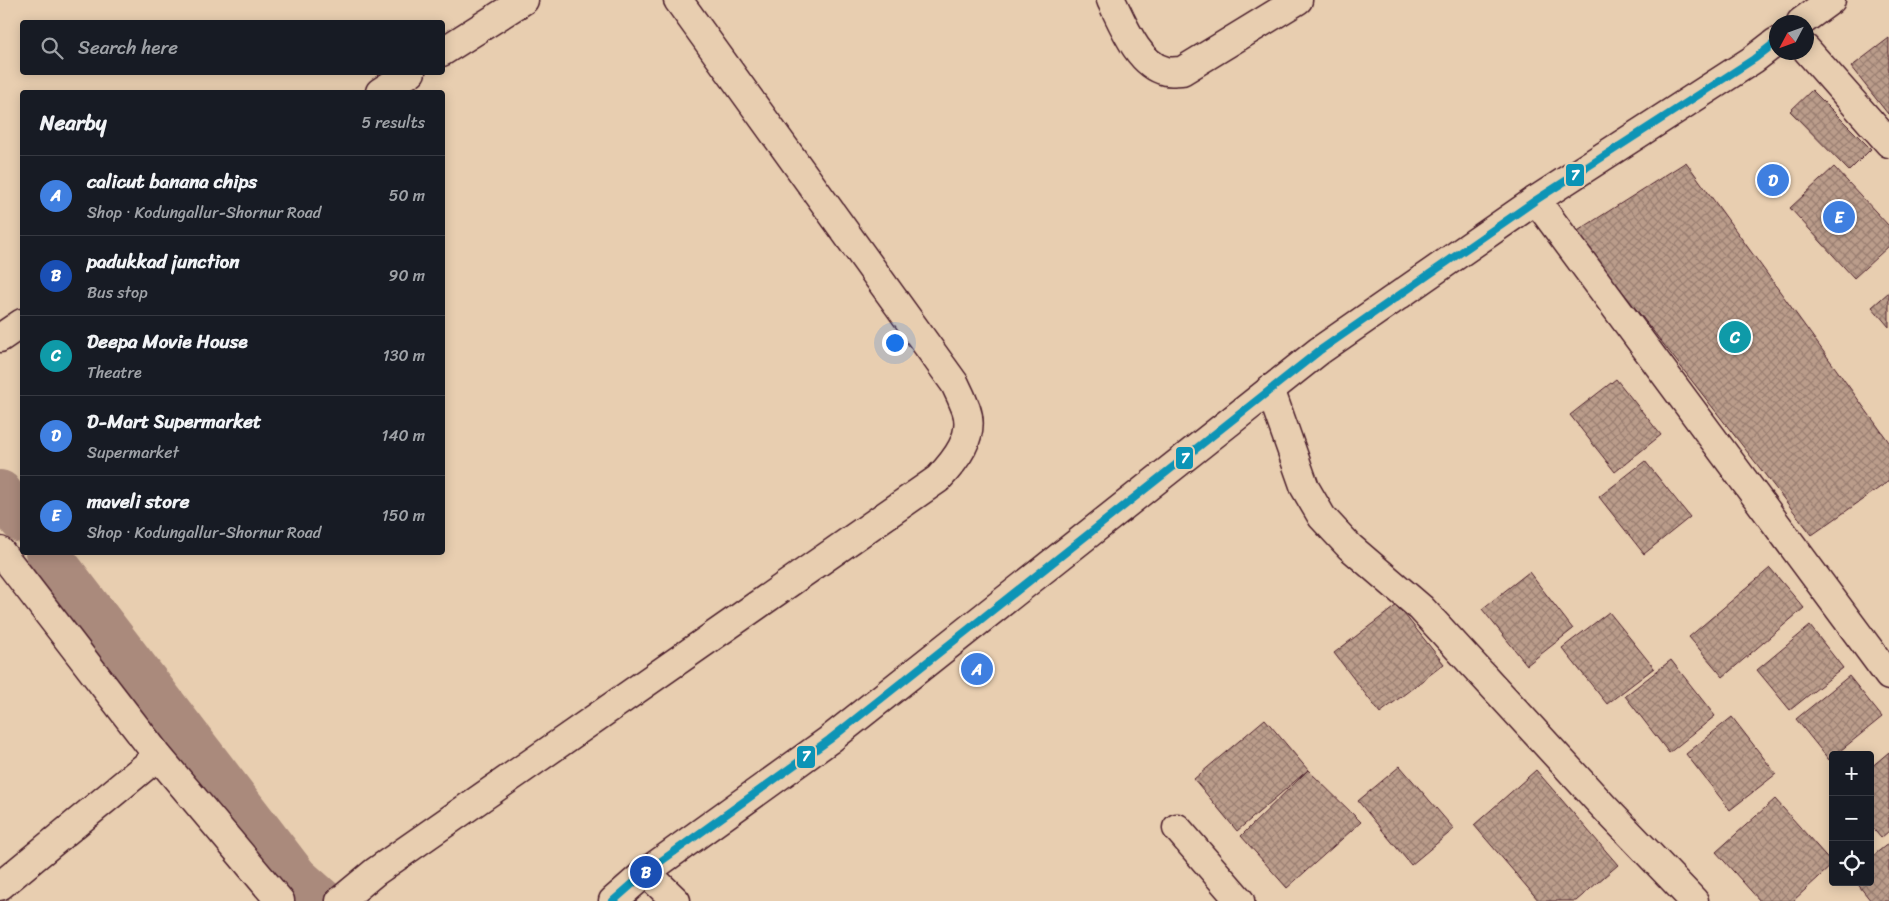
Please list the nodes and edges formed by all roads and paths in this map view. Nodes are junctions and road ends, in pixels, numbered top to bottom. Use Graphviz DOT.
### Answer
graph roads {
  1 [pos="524,0"];
  2 [pos="678,0"];
  3 [pos="1111,0"];
  4 [pos="1298,0"];
  5 [pos="1831,0"];
  6 [pos="1811,15"];
  7 [pos="1769,47"];
  8 [pos="445,50"];
  9 [pos="1814,58"];
  10 [pos="406,75"];
  11 [pos="383,90"];
  12 [pos="1889,143"];
  13 [pos="1536,200"];
  14 [pos="1270,389"];
  15 [pos="0,551"];
  16 [pos="1889,676"];
  17 [pos="158,756"];
  18 [pos="1177,828"];
  19 [pos="646,872"];
  20 [pos="0,886"];
  21 [pos="280,901"];
  22 [pos="340,901"];
  23 [pos="613,901"];
  24 [pos="676,901"];
  25 [pos="1240,901"];
  26 [pos="1694,901"];
  1 -- 8 [label="street"];
  2 -- 22 [label="street"];
  3 -- 4 [label="street"];
  5 -- 6 [label="street"];
  7 -- 13 [label="street"];
  9 -- 12 [label="street"];
  10 -- 11 [label="street"];
  13 -- 14 [label="street"];
  13 -- 16 [label="street"];
  14 -- 19 [label="street"];
  14 -- 26 [label="street"];
  15 -- 17 [label="street"];
  17 -- 20 [label="street"];
  17 -- 21 [label="street"];
  18 -- 25 [label="street"];
  19 -- 23 [label="street"];
  19 -- 24 [label="street"];
}
